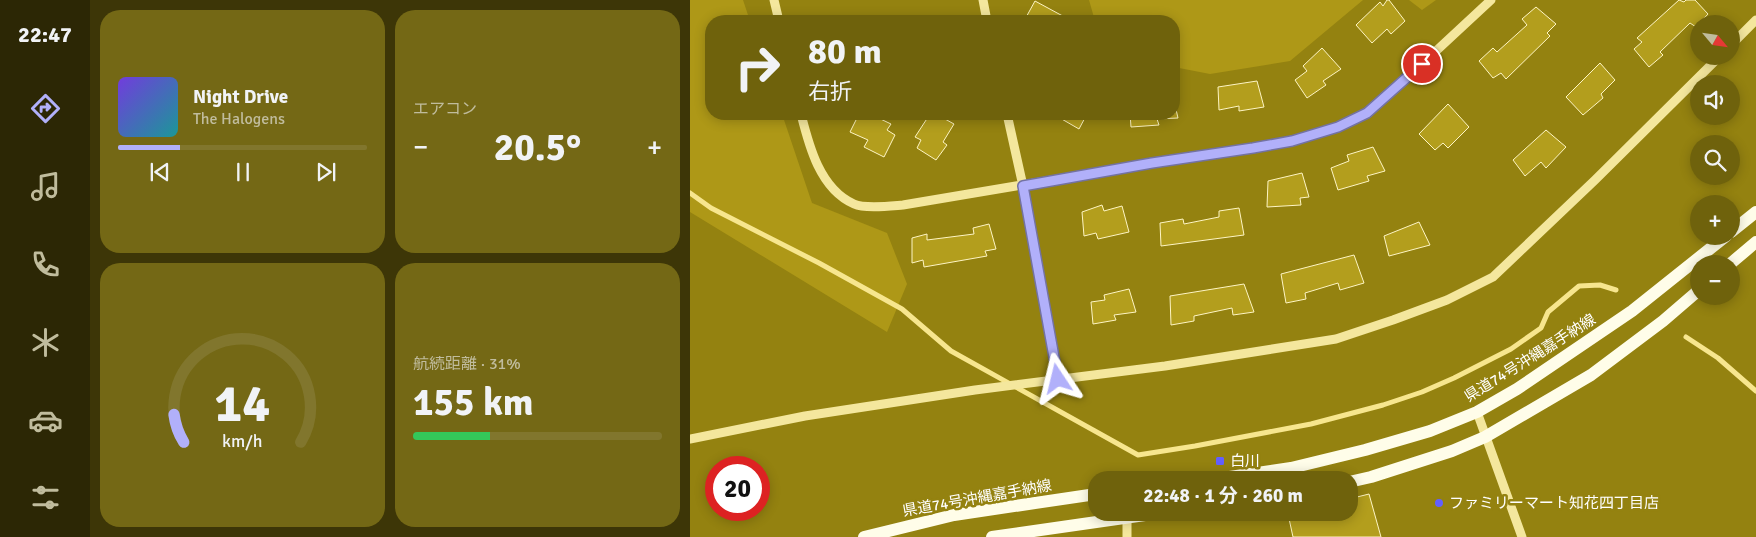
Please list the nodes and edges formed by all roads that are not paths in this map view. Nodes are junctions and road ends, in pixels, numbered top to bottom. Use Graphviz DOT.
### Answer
graph roads {
  1 [pos="774,0"];
  2 [pos="983,0"];
  3 [pos="1491,0"];
  4 [pos="778,15"];
  5 [pos="986,15"];
  6 [pos="1756,20"];
  7 [pos="1740,36"];
  8 [pos="1711,65"];
  9 [pos="803,120"];
  10 [pos="1009,120"];
  11 [pos="1023,186"];
  12 [pos="1756,212"];
  13 [pos="1740,225"];
  14 [pos="1756,242"];
  15 [pos="1715,245"];
  16 [pos="1740,256"];
  17 [pos="1690,298"];
  18 [pos="1058,379"];
  19 [pos="1477,412"];
  20 [pos="1485,437"];
  21 [pos="690,438"];
  22 [pos="1270,471"];
  23 [pos="1358,480"];
  24 [pos="1088,495"];
  25 [pos="1090,521"];
  26 [pos="1127,521"];
  27 [pos="864,537"];
  28 [pos="992,537"];
  29 [pos="1127,537"];
  30 [pos="1522,537"];
  1 -- 4 [label="street"];
  2 -- 5 [label="street"];
  3 -- 11 [label="street"];
  6 -- 7 [label="street"];
  8 -- 18 [label="street"];
  9 -- 11 [label="street"];
  10 -- 11 [label="street"];
  11 -- 18 [label="street"];
  12 -- 13 [label="main road"];
  14 -- 16 [label="main road"];
  15 -- 19 [label="main road, 県道74号沖縄嘉手納線"];
  17 -- 20 [label="main road"];
  18 -- 21 [label="street"];
  19 -- 20 [label="street"];
  19 -- 22 [label="main road, 県道74号沖縄嘉手納線"];
  20 -- 23 [label="main road"];
  20 -- 30 [label="street"];
  24 -- 27 [label="main road, 県道74号沖縄嘉手納線"];
  25 -- 28 [label="main road"];
  26 -- 29 [label="street"];
}
